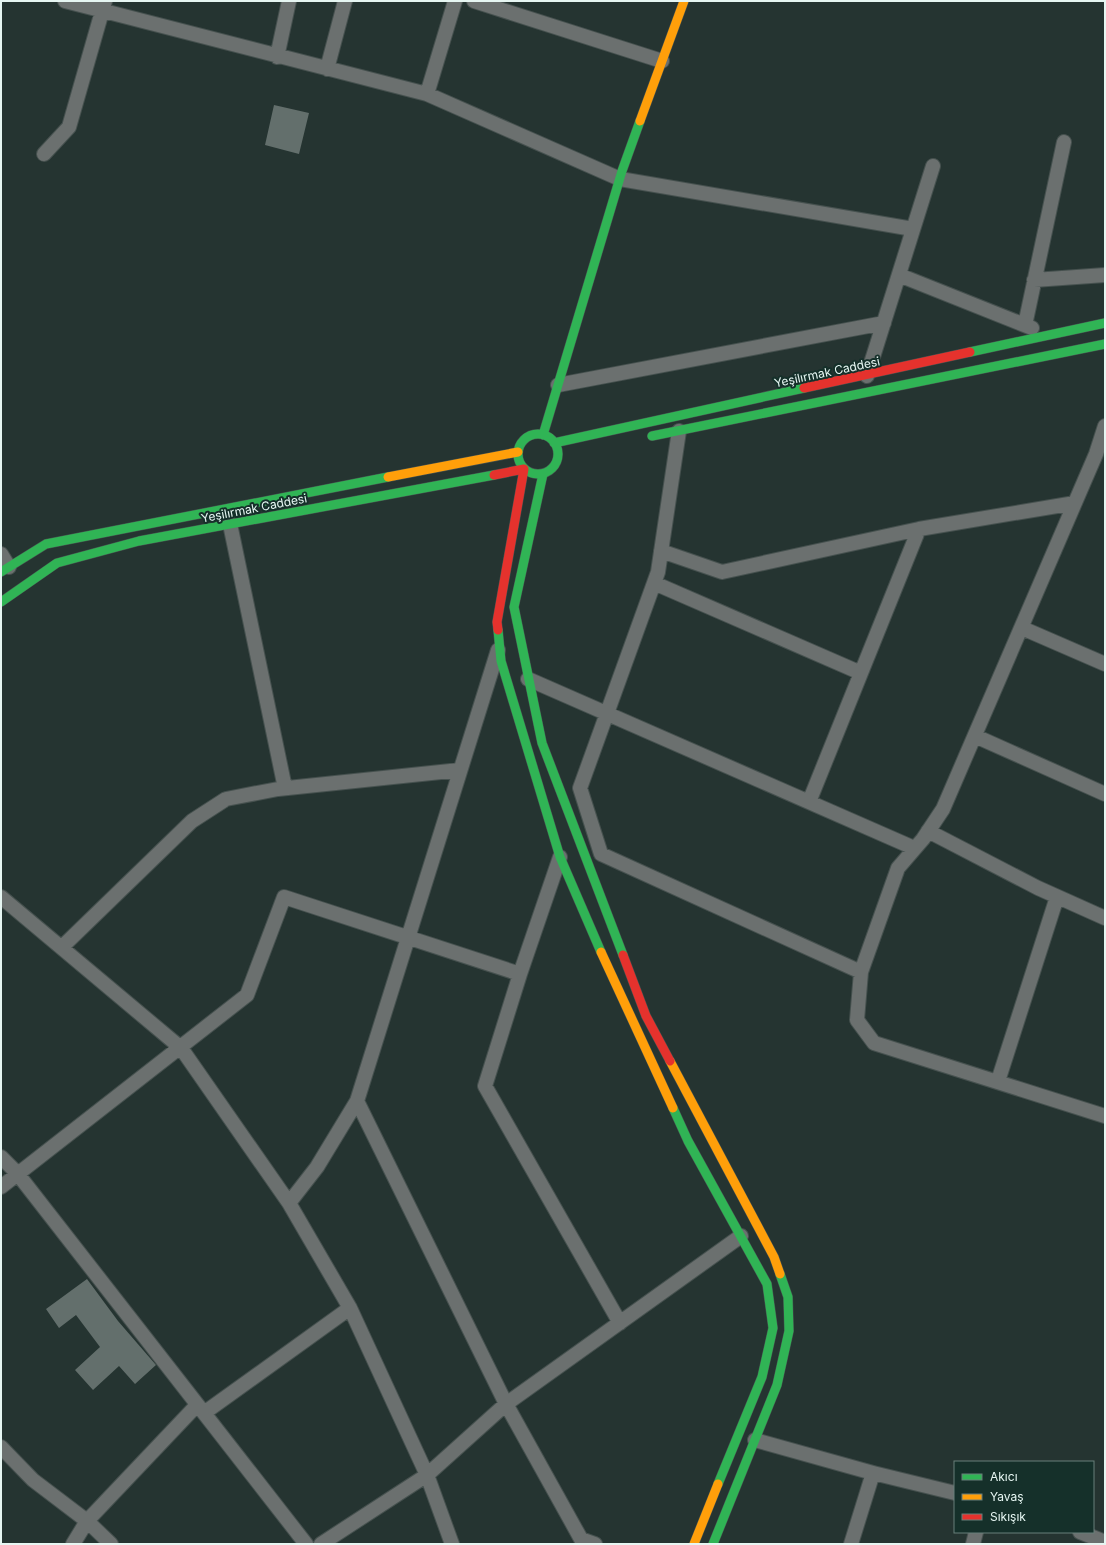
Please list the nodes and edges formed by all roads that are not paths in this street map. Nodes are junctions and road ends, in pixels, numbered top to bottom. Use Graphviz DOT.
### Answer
graph roads {
  1 [pos="65,1"];
  2 [pos="289,1"];
  3 [pos="345,1"];
  4 [pos="455,1"];
  5 [pos="474,1"];
  6 [pos="684,1"];
  7 [pos="104,6"];
  8 [pos="277,57"];
  9 [pos="662,61"];
  10 [pos="327,69"];
  11 [pos="427,94"];
  12 [pos="1064,142"];
  13 [pos="44,154"];
  14 [pos="933,166"];
  15 [pos="620,179"];
  16 [pos="913,229"];
  17 [pos="899,275"];
  18 [pos="1105,275"];
  19 [pos="1034,280"];
  20 [pos="884,323"];
  21 [pos="1105,323"];
  22 [pos="1025,325"];
  23 [pos="1051,335"];
  24 [pos="1105,344"];
  25 [pos="867,376"];
  26 [pos="558,385"];
  27 [pos="1105,426"];
  28 [pos="679,431"];
  29 [pos="543,435"];
  30 [pos="641,438"];
  31 [pos="554,443"];
  32 [pos="518,452"];
  33 [pos="524,470"];
  34 [pos="542,474"];
  35 [pos="1075,503"];
  36 [pos="230,524"];
  37 [pos="920,529"];
  38 [pos="661,551"];
  39 [pos="1,554"];
  40 [pos="5,569"];
  41 [pos="654,583"];
  42 [pos="1,602"];
  43 [pos="1022,628"];
  44 [pos="499,646"];
  45 [pos="1105,664"];
  46 [pos="861,672"];
  47 [pos="528,679"];
  48 [pos="607,713"];
  49 [pos="975,736"];
  50 [pos="460,770"];
  51 [pos="285,788"];
  52 [pos="1105,794"];
  53 [pos="809,802"];
  54 [pos="928,831"];
  55 [pos="914,848"];
  56 [pos="560,857"];
  57 [pos="1,897"];
  58 [pos="1057,897"];
  59 [pos="1105,918"];
  60 [pos="408,937"];
  61 [pos="62,947"];
  62 [pos="861,972"];
  63 [pos="520,974"];
  64 [pos="181,1048"];
  65 [pos="999,1078"];
  66 [pos="357,1101"];
  67 [pos="1105,1116"];
  68 [pos="1,1157"];
  69 [pos="17,1173"];
  70 [pos="1,1187"];
  71 [pos="289,1204"];
  72 [pos="741,1236"];
  73 [pos="350,1308"];
  74 [pos="620,1323"];
  75 [pos="506,1404"];
  76 [pos="200,1409"];
  77 [pos="755,1440"];
  78 [pos="1,1448"];
  79 [pos="873,1473"];
  80 [pos="427,1475"];
  81 [pos="954,1493"];
  82 [pos="87,1521"];
  83 [pos="976,1533"];
  84 [pos="1082,1533"];
  85 [pos="1105,1542"];
  86 [pos="325,1543"];
  87 [pos="72,1544"];
  88 [pos="111,1544"];
  89 [pos="306,1544"];
  90 [pos="452,1544"];
  91 [pos="595,1544"];
  92 [pos="694,1544"];
  93 [pos="713,1544"];
  94 [pos="851,1544"];
  95 [pos="973,1544"];
  1 -- 7 [label="street"];
  2 -- 8 [label="street"];
  3 -- 10 [label="street"];
  4 -- 11 [label="street"];
  5 -- 9 [label="street"];
  6 -- 9 [label="main road"];
  7 -- 8 [label="street"];
  7 -- 13 [label="street"];
  8 -- 10 [label="street"];
  9 -- 15 [label="main road"];
  10 -- 11 [label="street"];
  11 -- 15 [label="street"];
  12 -- 19 [label="street"];
  14 -- 16 [label="street"];
  15 -- 16 [label="street"];
  15 -- 26 [label="main road"];
  16 -- 17 [label="street"];
  17 -- 20 [label="street"];
  17 -- 22 [label="street"];
  18 -- 19 [label="street"];
  19 -- 22 [label="street"];
  20 -- 25 [label="street"];
  20 -- 26 [label="street"];
  21 -- 23 [label="main road, Yeşilırmak Caddesi"];
  22 -- 23 [label="street"];
  23 -- 25 [label="main road, Yeşilırmak Caddesi"];
  24 -- 28 [label="main road"];
  25 -- 31 [label="main road, Yeşilırmak Caddesi"];
  26 -- 29 [label="main road"];
  27 -- 35 [label="street"];
  28 -- 30 [label="main road"];
  28 -- 38 [label="street"];
  29 -- 31 [label="main road"];
  29 -- 32 [label="main road"];
  31 -- 34 [label="main road"];
  32 -- 33 [label="main road"];
  32 -- 40 [label="main road, Yeşilırmak Caddesi"];
  33 -- 34 [label="main road"];
  33 -- 36 [label="main road, Yeşilırmak Caddesi"];
  33 -- 44 [label="main road"];
  34 -- 47 [label="main road"];
  35 -- 37 [label="street"];
  35 -- 43 [label="street"];
  36 -- 42 [label="main road, Yeşilırmak Caddesi"];
  36 -- 51 [label="street"];
  37 -- 38 [label="street"];
  37 -- 46 [label="street"];
  38 -- 41 [label="street"];
  39 -- 40 [label="street"];
  41 -- 46 [label="street"];
  41 -- 48 [label="street"];
  43 -- 45 [label="street"];
  43 -- 49 [label="street"];
  44 -- 50 [label="street"];
  44 -- 56 [label="main road"];
  46 -- 53 [label="street"];
  47 -- 48 [label="street"];
  47 -- 77 [label="main road"];
  48 -- 53 [label="street"];
  48 -- 62 [label="street"];
  49 -- 52 [label="street"];
  49 -- 54 [label="street"];
  50 -- 51 [label="street"];
  50 -- 60 [label="street"];
  51 -- 61 [label="street"];
  53 -- 55 [label="street"];
  54 -- 55 [label="street"];
  54 -- 58 [label="street"];
  55 -- 62 [label="street"];
  56 -- 63 [label="street"];
  56 -- 72 [label="main road"];
  57 -- 61 [label="street"];
  58 -- 59 [label="street"];
  58 -- 65 [label="street"];
  60 -- 63 [label="street"];
  60 -- 64 [label="street"];
  60 -- 66 [label="street"];
  61 -- 64 [label="street"];
  62 -- 67 [label="street"];
  63 -- 74 [label="street"];
  64 -- 69 [label="street"];
  64 -- 71 [label="street"];
  66 -- 71 [label="street"];
  66 -- 75 [label="street"];
  68 -- 69 [label="street"];
  69 -- 70 [label="street"];
  69 -- 76 [label="street"];
  71 -- 73 [label="street"];
  72 -- 74 [label="street"];
  72 -- 92 [label="main road"];
  73 -- 76 [label="street"];
  73 -- 80 [label="street"];
  74 -- 75 [label="street"];
  75 -- 80 [label="street"];
  75 -- 91 [label="street"];
  76 -- 82 [label="street"];
  76 -- 89 [label="street"];
  77 -- 79 [label="street"];
  77 -- 93 [label="main road"];
  78 -- 82 [label="street"];
  79 -- 81 [label="street"];
  79 -- 94 [label="street"];
  80 -- 86 [label="street"];
  80 -- 90 [label="street"];
  82 -- 87 [label="street"];
  82 -- 88 [label="street"];
  83 -- 95 [label="street"];
  84 -- 85 [label="street"];
}
